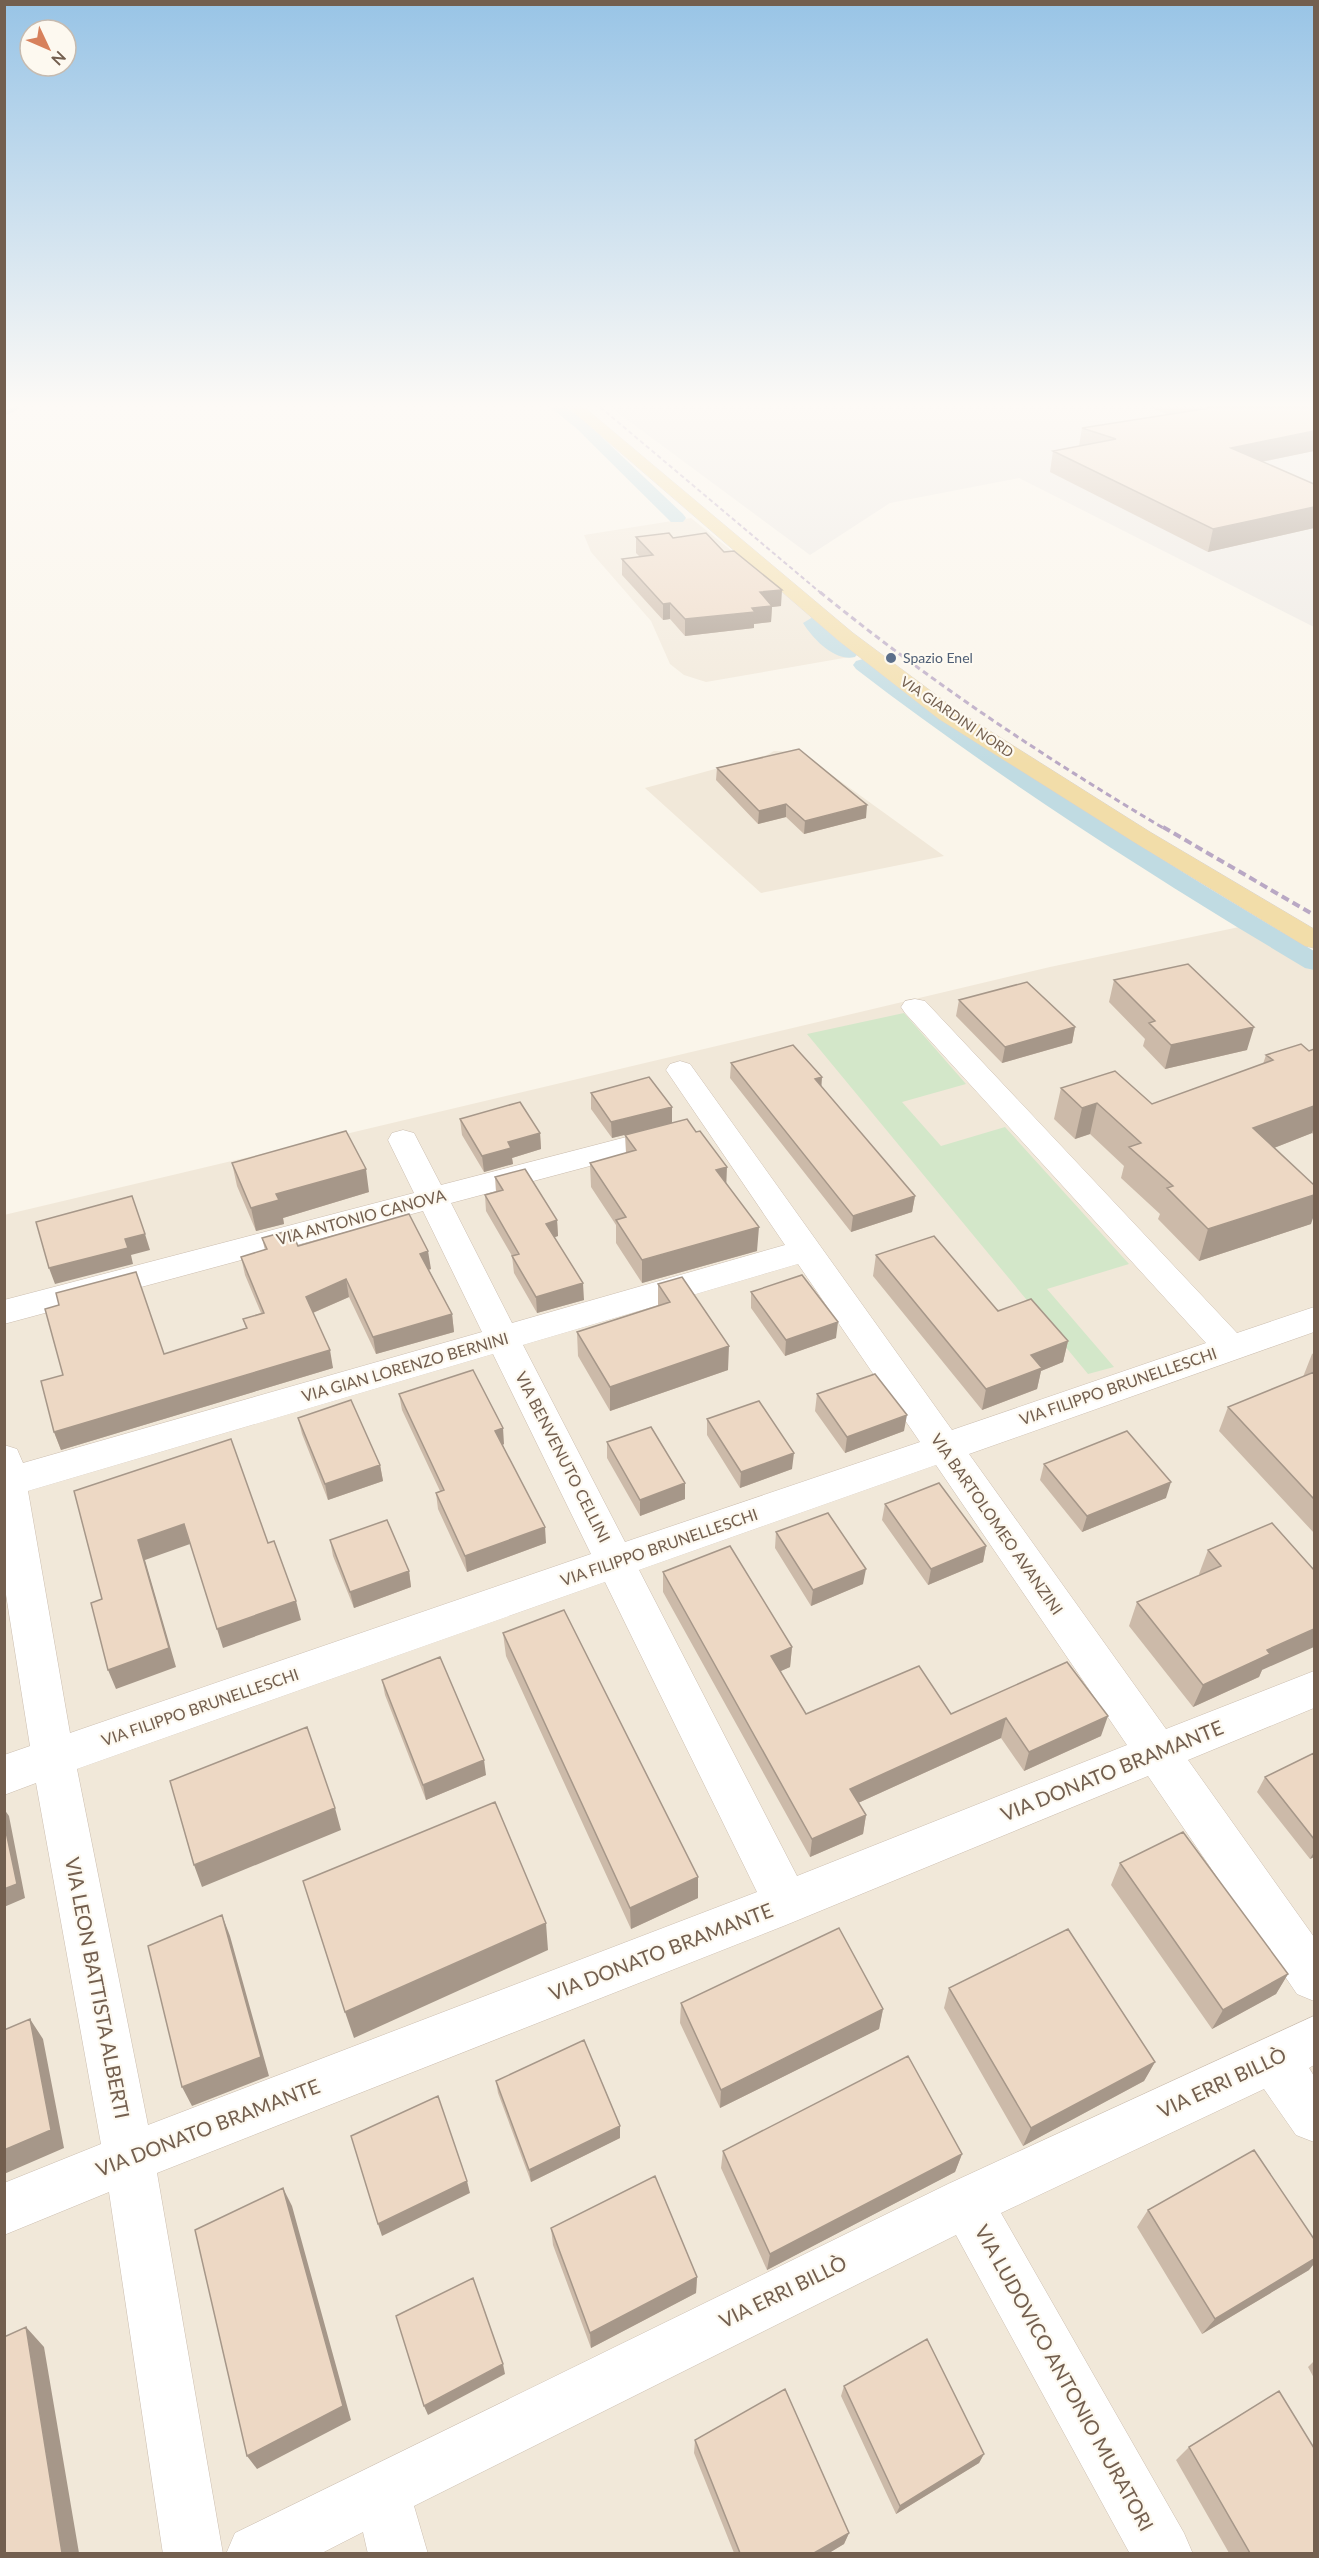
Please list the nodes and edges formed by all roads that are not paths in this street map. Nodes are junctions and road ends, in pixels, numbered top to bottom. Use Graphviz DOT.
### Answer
graph roads {
  1 [pos="716,526"];
  2 [pos="1314,940"];
  3 [pos="915,1007"];
  4 [pos="680,1070"];
  5 [pos="717,1122"];
  6 [pos="403,1140"];
  7 [pos="432,1198"];
  8 [pos="806,1250"];
  9 [pos="4,1312"];
  10 [pos="1314,1320"];
  11 [pos="503,1339"];
  12 [pos="1230,1347"];
  13 [pos="944,1447"];
  14 [pos="6,1475"];
  15 [pos="615,1562"];
  16 [pos="1314,1689"];
  17 [pos="1157,1752"];
  18 [pos="53,1758"];
  19 [pos="4,1775"];
  20 [pos="786,1903"];
  21 [pos="1314,1977"];
  22 [pos="1294,2050"];
  23 [pos="1314,2116"];
  24 [pos="129,2158"];
  25 [pos="966,2202"];
  26 [pos="4,2209"];
  27 [pos="381,2491"];
  28 [pos="193,2553"];
  29 [pos="256,2553"];
  30 [pos="398,2553"];
  31 [pos="1163,2553"];
  1 -- 2 [label="main road, VIA GIARDINI NORD"];
  3 -- 12 [label="street"];
  4 -- 5 [label="street, VIA BARTOLOMEO AVANZINI"];
  5 -- 7 [label="street, VIA ANTONIO CANOVA"];
  5 -- 8 [label="street, VIA BARTOLOMEO AVANZINI"];
  6 -- 7 [label="street, VIA BENVENUTO CELLINI"];
  7 -- 9 [label="street, VIA ANTONIO CANOVA"];
  7 -- 11 [label="street, VIA BENVENUTO CELLINI"];
  8 -- 11 [label="street, VIA GIAN LORENZO BERNINI"];
  8 -- 13 [label="street, VIA BARTOLOMEO AVANZINI"];
  10 -- 12 [label="street, VIA FILIPPO BRUNELLESCHI"];
  11 -- 14 [label="street, VIA GIAN LORENZO BERNINI"];
  11 -- 15 [label="street, VIA BENVENUTO CELLINI"];
  12 -- 13 [label="street, VIA FILIPPO BRUNELLESCHI"];
  13 -- 15 [label="street, VIA FILIPPO BRUNELLESCHI"];
  13 -- 17 [label="street, VIA BARTOLOMEO AVANZINI"];
  14 -- 18 [label="street, VIA LEON BATTISTA ALBERTI"];
  15 -- 18 [label="street, VIA FILIPPO BRUNELLESCHI"];
  15 -- 20 [label="street, VIA BENVENUTO CELLINI"];
  16 -- 17 [label="street, VIA DONATO BRAMANTE"];
  17 -- 20 [label="street, VIA DONATO BRAMANTE"];
  17 -- 21 [label="street, VIA BARTOLOMEO AVANZINI"];
  18 -- 19 [label="street, VIA FILIPPO BRUNELLESCHI"];
  18 -- 24 [label="street, VIA LEON BATTISTA ALBERTI"];
  20 -- 24 [label="street, VIA DONATO BRAMANTE"];
  22 -- 23 [label="street"];
  22 -- 25 [label="street, VIA ERRI BILLÒ"];
  24 -- 26 [label="street, VIA DONATO BRAMANTE"];
  24 -- 28 [label="street, VIA LEON BATTISTA ALBERTI"];
  25 -- 27 [label="street, VIA ERRI BILLÒ"];
  25 -- 31 [label="street, VIA LUDOVICO ANTONIO MURATORI"];
  27 -- 29 [label="street, VIA ERRI BILLÒ"];
  27 -- 30 [label="street"];
}
